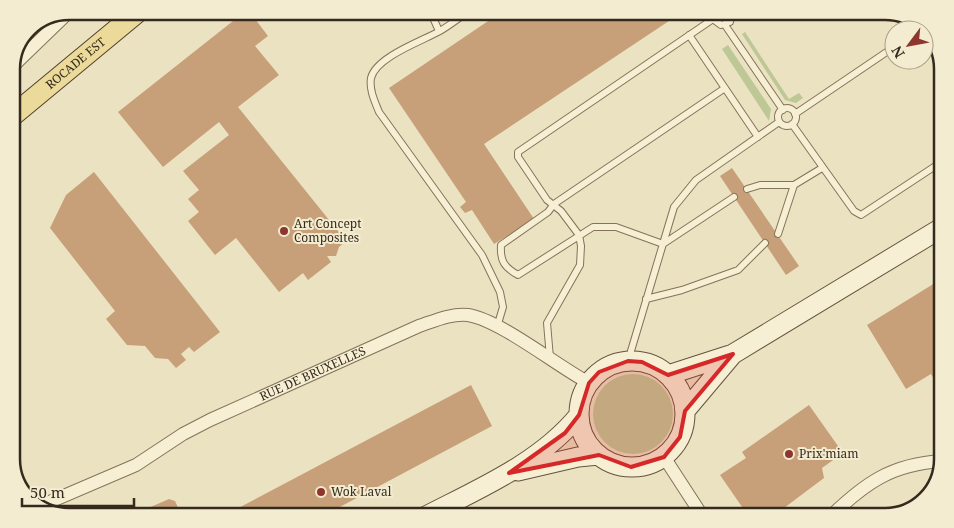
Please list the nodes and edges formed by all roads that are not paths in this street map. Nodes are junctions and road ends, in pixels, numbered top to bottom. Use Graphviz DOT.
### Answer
graph roads {
  1 [pos="129,20"];
  2 [pos="434,20"];
  3 [pos="456,20"];
  4 [pos="712,20"];
  5 [pos="714,20"];
  6 [pos="731,20"];
  7 [pos="60,21"];
  8 [pos="725,25"];
  9 [pos="439,31"];
  10 [pos="689,36"];
  11 [pos="884,54"];
  12 [pos="22,58"];
  13 [pos="725,88"];
  14 [pos="783,110"];
  15 [pos="20,111"];
  16 [pos="795,114"];
  17 [pos="780,122"];
  18 [pos="792,124"];
  19 [pos="758,137"];
  20 [pos="934,167"];
  21 [pos="822,168"];
  22 [pos="794,185"];
  23 [pos="747,189"];
  24 [pos="734,197"];
  25 [pos="554,204"];
  26 [pos="934,232"];
  27 [pos="778,234"];
  28 [pos="578,235"];
  29 [pos="663,244"];
  30 [pos="765,244"];
  31 [pos="646,299"];
  32 [pos="497,326"];
  33 [pos="733,354"];
  34 [pos="550,360"];
  35 [pos="628,361"];
  36 [pos="668,374"];
  37 [pos="588,383"];
  38 [pos="685,411"];
  39 [pos="579,415"];
  40 [pos="599,455"];
  41 [pos="664,457"];
  42 [pos="934,461"];
  43 [pos="509,473"];
  44 [pos="49,503"];
  45 [pos="441,508"];
  46 [pos="697,508"];
  47 [pos="839,508"];
  1 -- 15 [label="main road, ROCADE EST"];
  2 -- 9 [label="lane"];
  3 -- 9 [label="lane"];
  4 -- 10 [label="lane"];
  5 -- 8 [label="lane"];
  6 -- 8 [label="lane"];
  7 -- 12 [label="street"];
  8 -- 14 [label="lane"];
  9 -- 32 [label="lane"];
  10 -- 13 [label="lane"];
  10 -- 25 [label="lane"];
  11 -- 16 [label="lane"];
  13 -- 19 [label="lane"];
  13 -- 25 [label="lane"];
  14 -- 16 [label="lane"];
  14 -- 17 [label="lane"];
  16 -- 18 [label="lane"];
  17 -- 18 [label="lane"];
  17 -- 19 [label="lane"];
  18 -- 21 [label="lane"];
  19 -- 29 [label="lane"];
  20 -- 21 [label="lane"];
  21 -- 22 [label="lane"];
  22 -- 23 [label="lane"];
  22 -- 27 [label="lane"];
  24 -- 29 [label="lane"];
  25 -- 28 [label="lane"];
  25 -- 28 [label="lane"];
  26 -- 33 [label="street"];
  28 -- 29 [label="lane"];
  28 -- 34 [label="lane"];
  29 -- 31 [label="lane"];
  30 -- 31 [label="lane"];
  31 -- 35 [label="lane"];
  32 -- 34 [label="street, RUE DE BRUXELLES"];
  32 -- 44 [label="street, RUE DE BRUXELLES"];
  33 -- 36 [label="street"];
  33 -- 38 [label="street"];
  34 -- 37 [label="street, RUE DE BRUXELLES"];
  35 -- 36 [label="street"];
  35 -- 37 [label="street"];
  36 -- 38 [label="street"];
  37 -- 39 [label="street"];
  38 -- 41 [label="street"];
  39 -- 40 [label="street"];
  39 -- 43 [label="street"];
  40 -- 41 [label="street"];
  40 -- 43 [label="street"];
  41 -- 46 [label="street"];
  42 -- 47 [label="street"];
  43 -- 45 [label="street"];
}
